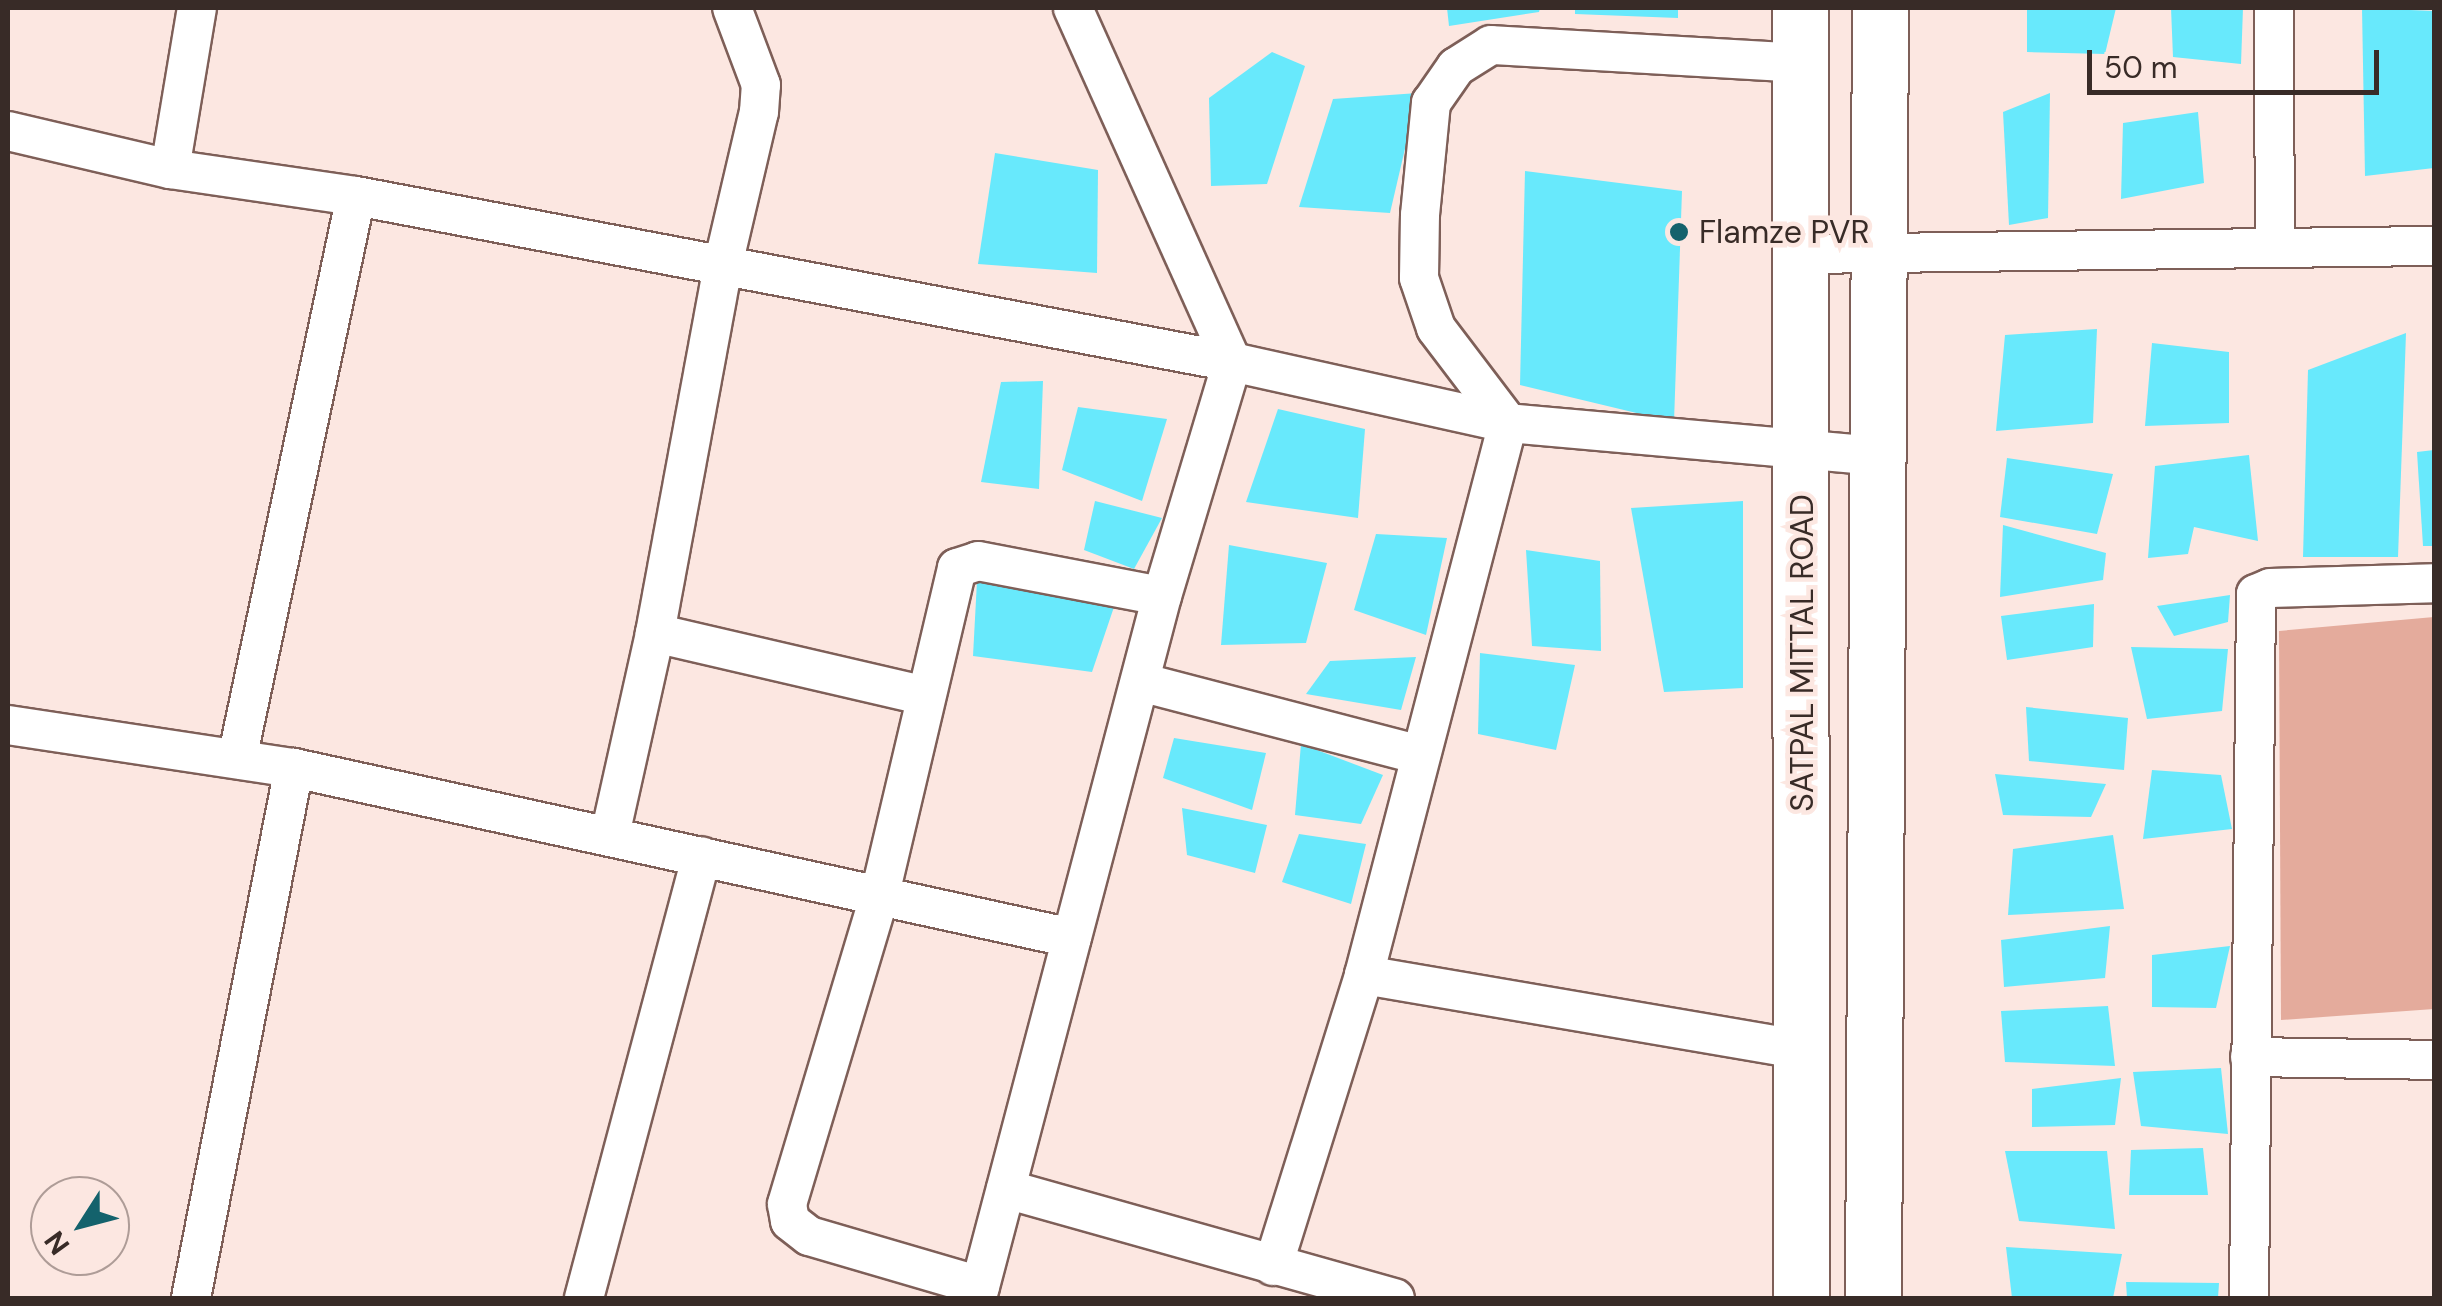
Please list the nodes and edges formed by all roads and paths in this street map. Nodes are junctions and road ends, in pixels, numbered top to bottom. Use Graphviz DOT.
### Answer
graph roads {
  1 [pos="197,8"];
  2 [pos="732,8"];
  3 [pos="1073,8"];
  4 [pos="1800,8"];
  5 [pos="1880,8"];
  6 [pos="2274,8"];
  7 [pos="1800,63"];
  8 [pos="8,130"];
  9 [pos="170,169"];
  10 [pos="356,196"];
  11 [pos="2434,246"];
  12 [pos="2275,248"];
  13 [pos="1878,253"];
  14 [pos="1803,254"];
  15 [pos="723,264"];
  16 [pos="1232,362"];
  17 [pos="1508,423"];
  18 [pos="1802,450"];
  19 [pos="1877,456"];
  20 [pos="2434,583"];
  21 [pos="1162,596"];
  22 [pos="655,633"];
  23 [pos="1140,682"];
  24 [pos="925,696"];
  25 [pos="8,724"];
  26 [pos="1421,755"];
  27 [pos="237,760"];
  28 [pos="294,768"];
  29 [pos="610,835"];
  30 [pos="702,856"];
  31 [pos="880,894"];
  32 [pos="1072,938"];
  33 [pos="1364,974"];
  34 [pos="1802,1050"];
  35 [pos="2250,1057"];
  36 [pos="2434,1060"];
  37 [pos="1006,1189"];
  38 [pos="1273,1266"];
  39 [pos="978,1292"];
  40 [pos="191,1298"];
  41 [pos="584,1298"];
  42 [pos="1395,1298"];
  43 [pos="1801,1298"];
  44 [pos="1873,1298"];
  45 [pos="2249,1298"];
  1 -- 9 [label="street"];
  2 -- 15 [label="street"];
  3 -- 16 [label="street"];
  4 -- 7 [label="street, SATPAL MITTAL ROAD"];
  5 -- 13 [label="street"];
  6 -- 12 [label="street"];
  7 -- 14 [label="street, SATPAL MITTAL ROAD"];
  7 -- 17 [label="street"];
  8 -- 9 [label="street"];
  9 -- 10 [label="street"];
  10 -- 15 [label="street"];
  10 -- 27 [label="street"];
  11 -- 12 [label="street"];
  12 -- 13 [label="street"];
  13 -- 14 [label="street"];
  13 -- 19 [label="street"];
  14 -- 18 [label="street, SATPAL MITTAL ROAD"];
  15 -- 16 [label="street"];
  15 -- 22 [label="street"];
  16 -- 17 [label="street"];
  16 -- 21 [label="street"];
  17 -- 18 [label="street"];
  17 -- 26 [label="street"];
  18 -- 19 [label="street"];
  18 -- 34 [label="street, SATPAL MITTAL ROAD"];
  19 -- 44 [label="street"];
  20 -- 35 [label="street"];
  21 -- 23 [label="street"];
  21 -- 24 [label="street"];
  22 -- 24 [label="street"];
  22 -- 29 [label="street"];
  23 -- 26 [label="street"];
  23 -- 32 [label="street"];
  24 -- 31 [label="street"];
  25 -- 27 [label="street"];
  26 -- 33 [label="street"];
  27 -- 28 [label="street"];
  28 -- 29 [label="street"];
  28 -- 40 [label="street"];
  29 -- 30 [label="street"];
  30 -- 31 [label="street"];
  30 -- 41 [label="street"];
  31 -- 32 [label="street"];
  31 -- 39 [label="street"];
  32 -- 37 [label="street"];
  33 -- 34 [label="street"];
  33 -- 38 [label="street"];
  34 -- 43 [label="street, SATPAL MITTAL ROAD"];
  35 -- 36 [label="street"];
  35 -- 45 [label="street"];
  37 -- 38 [label="street"];
  37 -- 39 [label="street"];
  38 -- 42 [label="street"];
}
